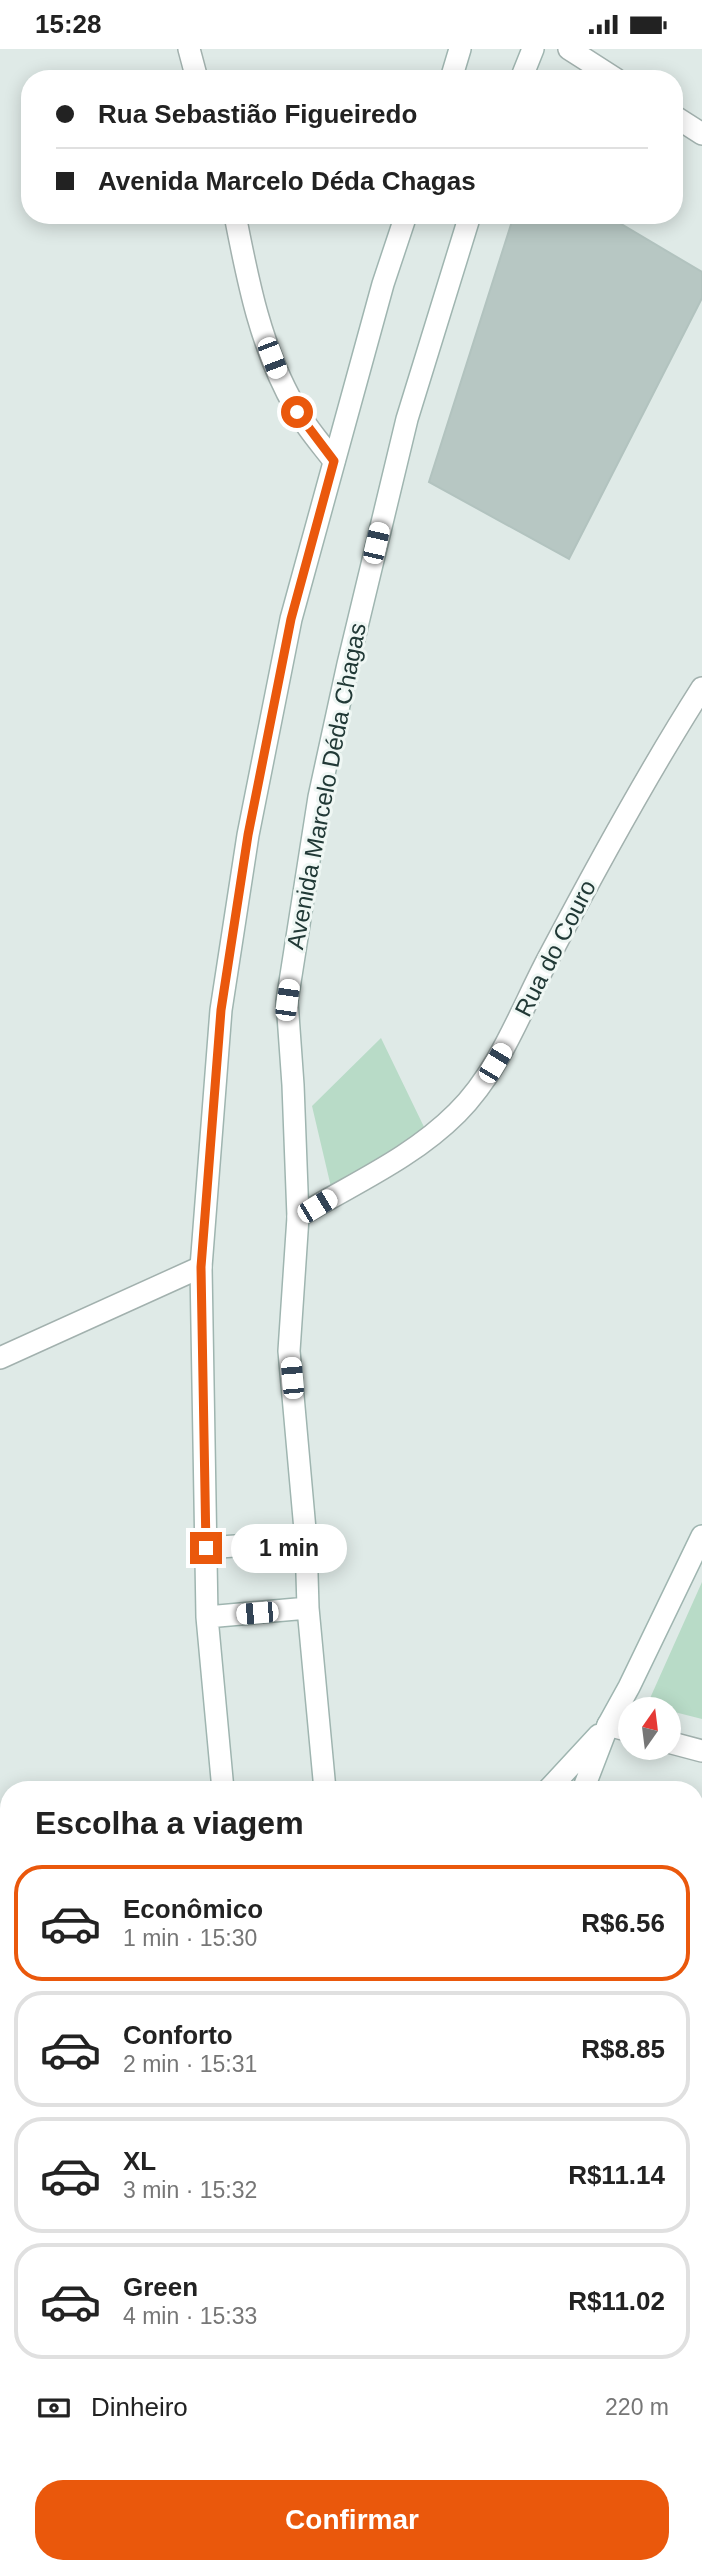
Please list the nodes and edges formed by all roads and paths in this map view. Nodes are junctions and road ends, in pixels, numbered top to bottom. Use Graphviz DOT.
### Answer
graph roads {
  1 [pos="189,49"];
  2 [pos="460,49"];
  3 [pos="533,49"];
  4 [pos="569,49"];
  5 [pos="195,70"];
  6 [pos="454,70"];
  7 [pos="525,70"];
  8 [pos="601,70"];
  9 [pos="683,122"];
  10 [pos="702,134"];
  11 [pos="237,224"];
  12 [pos="403,224"];
  13 [pos="467,224"];
  14 [pos="334,461"];
  15 [pos="702,688"];
  16 [pos="298,1217"];
  17 [pos="201,1267"];
  18 [pos="0,1358"];
  19 [pos="702,1536"];
  20 [pos="306,1541"];
  21 [pos="206,1548"];
  22 [pos="308,1608"];
  23 [pos="207,1617"];
  24 [pos="607,1725"];
  25 [pos="618,1728"];
  26 [pos="681,1745"];
  27 [pos="702,1751"];
  28 [pos="222,1781"];
  29 [pos="324,1781"];
  30 [pos="556,1781"];
  31 [pos="586,1781"];
  1 -- 5 [label="main road"];
  2 -- 6 [label="main road"];
  3 -- 7 [label="main road"];
  4 -- 8 [label="main road"];
  9 -- 10 [label="main road"];
  11 -- 14 [label="main road"];
  12 -- 14 [label="main road"];
  13 -- 16 [label="main road, Avenida Marcelo Déda Chagas"];
  14 -- 17 [label="main road"];
  15 -- 16 [label="main road, Rua do Couro"];
  16 -- 20 [label="main road, Avenida Marcelo Déda Chagas"];
  17 -- 18 [label="main road"];
  17 -- 21 [label="main road"];
  19 -- 24 [label="main road"];
  20 -- 21 [label="main road"];
  20 -- 22 [label="main road, Avenida Marcelo Déda Chagas"];
  21 -- 23 [label="main road"];
  22 -- 23 [label="main road"];
  22 -- 29 [label="main road, Avenida Marcelo Déda Chagas"];
  23 -- 28 [label="main road"];
  24 -- 25 [label="main road"];
  24 -- 30 [label="main road"];
  24 -- 31 [label="main road"];
  26 -- 27 [label="main road"];
}
